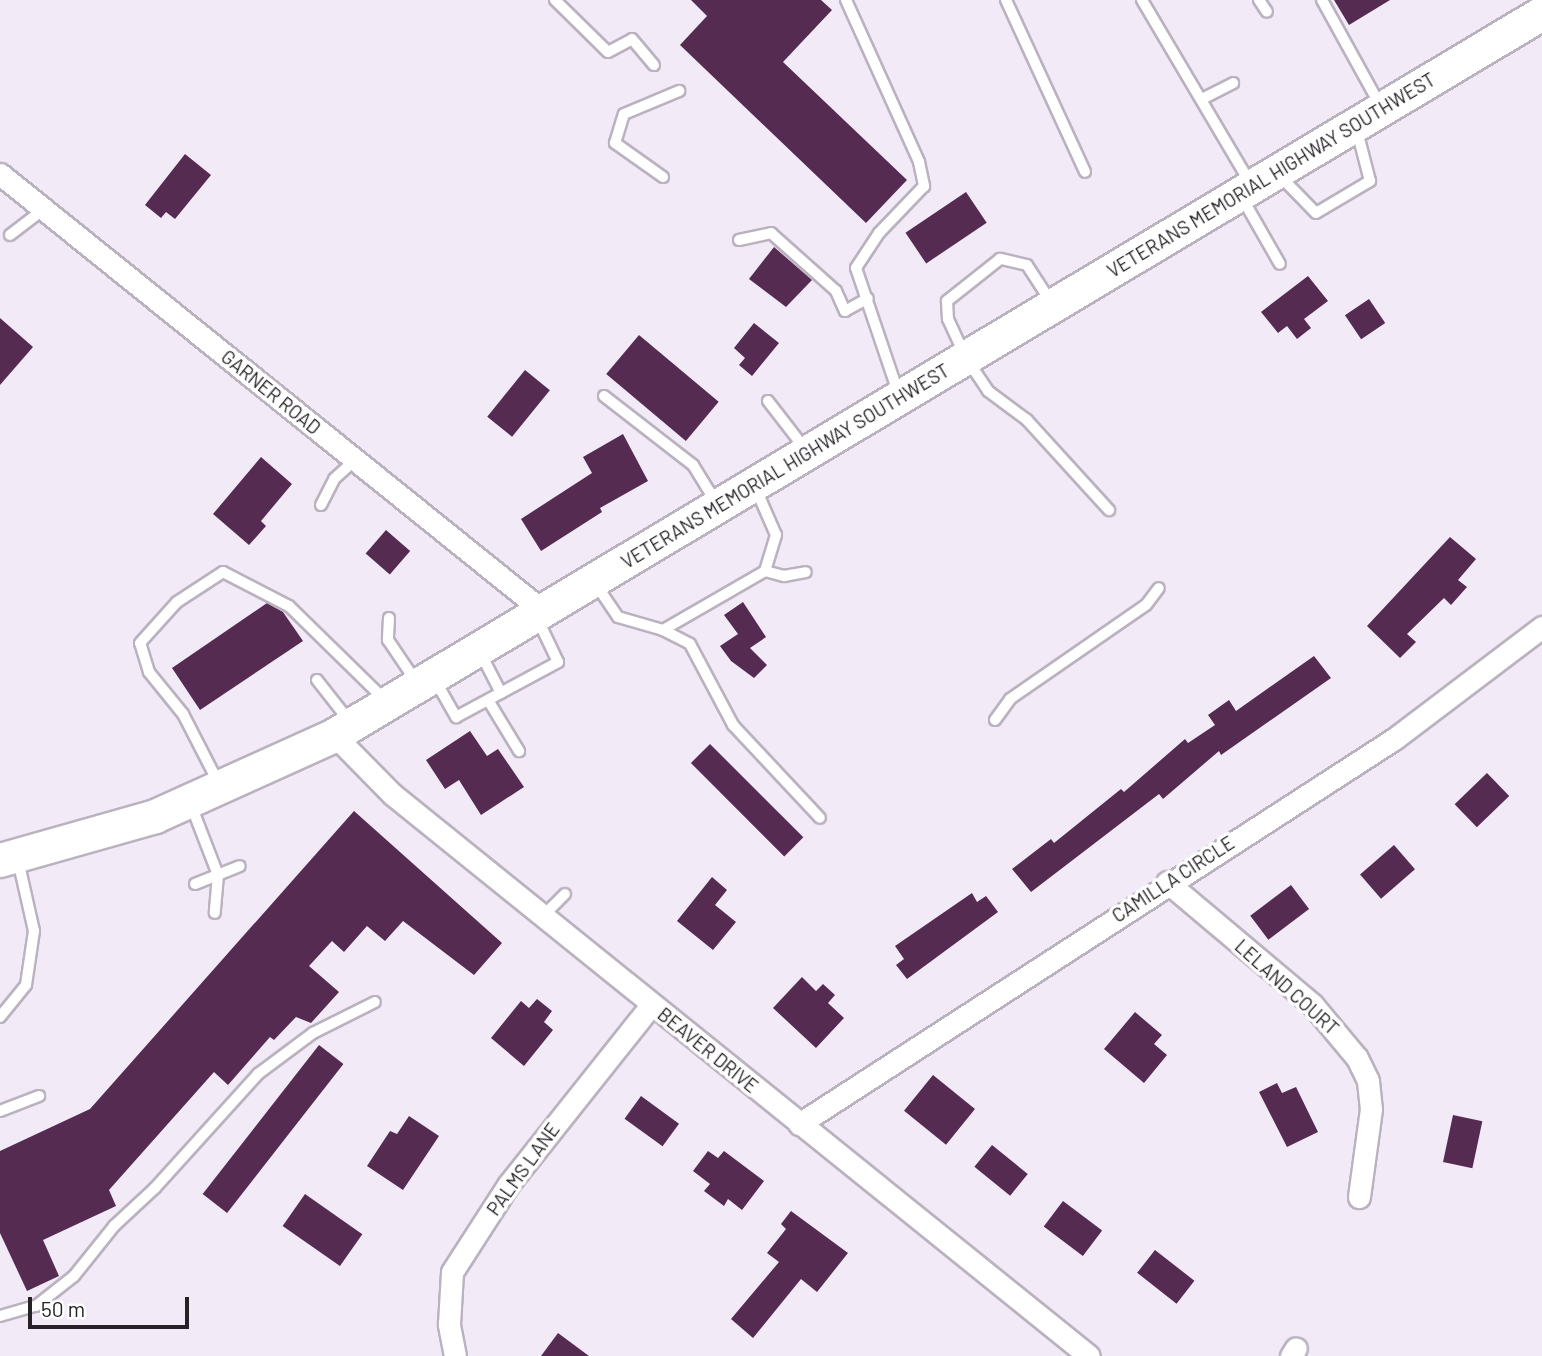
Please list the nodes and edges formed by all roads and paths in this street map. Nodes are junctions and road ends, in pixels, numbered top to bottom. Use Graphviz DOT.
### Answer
graph roads {
  1 [pos="555,0"];
  2 [pos="846,0"];
  3 [pos="1006,0"];
  4 [pos="1142,0"];
  5 [pos="1259,0"];
  6 [pos="1322,0"];
  7 [pos="1267,12"];
  8 [pos="1542,13"];
  9 [pos="654,65"];
  10 [pos="1233,83"];
  11 [pos="679,91"];
  12 [pos="1202,99"];
  13 [pos="1369,117"];
  14 [pos="1085,173"];
  15 [pos="0,174"];
  16 [pos="663,177"];
  17 [pos="1256,184"];
  18 [pos="44,209"];
  19 [pos="10,235"];
  20 [pos="739,240"];
  21 [pos="1280,264"];
  22 [pos="869,298"];
  23 [pos="1053,306"];
  24 [pos="966,358"];
  25 [pos="604,396"];
  26 [pos="900,397"];
  27 [pos="768,401"];
  28 [pos="808,452"];
  29 [pos="355,460"];
  30 [pos="754,485"];
  31 [pos="321,505"];
  32 [pos="718,506"];
  33 [pos="1110,510"];
  34 [pos="765,571"];
  35 [pos="806,572"];
  36 [pos="593,581"];
  37 [pos="1159,587"];
  38 [pos="539,613"];
  39 [pos="389,618"];
  40 [pos="1542,627"];
  41 [pos="663,630"];
  42 [pos="479,650"];
  43 [pos="317,680"];
  44 [pos="426,681"];
  45 [pos="501,693"];
  46 [pos="488,700"];
  47 [pos="388,704"];
  48 [pos="995,720"];
  49 [pos="343,730"];
  50 [pos="519,751"];
  51 [pos="221,789"];
  52 [pos="190,802"];
  53 [pos="820,818"];
  54 [pos="9,858"];
  55 [pos="240,866"];
  56 [pos="218,875"];
  57 [pos="1167,882"];
  58 [pos="195,884"];
  59 [pos="565,894"];
  60 [pos="215,913"];
  61 [pos="543,916"];
  62 [pos="374,1002"];
  63 [pos="652,1004"];
  64 [pos="0,1017"];
  65 [pos="39,1096"];
  66 [pos="0,1111"];
  67 [pos="799,1124"];
  68 [pos="1359,1197"];
  69 [pos="0,1316"];
  70 [pos="455,1356"];
  71 [pos="1089,1356"];
  1 -- 9 [label="lane"];
  2 -- 22 [label="lane"];
  3 -- 14 [label="lane"];
  4 -- 12 [label="lane"];
  5 -- 7 [label="lane"];
  6 -- 13 [label="lane"];
  8 -- 13 [label="main road, VETERANS MEMORIAL HIGHWAY SOUTHWEST"];
  10 -- 12 [label="lane"];
  11 -- 16 [label="lane"];
  12 -- 17 [label="lane"];
  13 -- 17 [label="main road, VETERANS MEMORIAL HIGHWAY SOUTHWEST"];
  13 -- 17 [label="lane"];
  15 -- 18 [label="street, GARNER ROAD"];
  17 -- 21 [label="lane"];
  17 -- 23 [label="main road, VETERANS MEMORIAL HIGHWAY SOUTHWEST"];
  18 -- 19 [label="lane"];
  18 -- 29 [label="street, GARNER ROAD"];
  20 -- 22 [label="lane"];
  22 -- 26 [label="lane"];
  23 -- 24 [label="main road, VETERANS MEMORIAL HIGHWAY SOUTHWEST"];
  23 -- 24 [label="lane"];
  24 -- 26 [label="main road, VETERANS MEMORIAL HIGHWAY SOUTHWEST"];
  24 -- 33 [label="lane"];
  25 -- 32 [label="lane"];
  26 -- 28 [label="main road, VETERANS MEMORIAL HIGHWAY SOUTHWEST"];
  27 -- 28 [label="lane"];
  28 -- 30 [label="main road, VETERANS MEMORIAL HIGHWAY SOUTHWEST"];
  29 -- 31 [label="lane"];
  29 -- 38 [label="street, GARNER ROAD"];
  30 -- 32 [label="main road, VETERANS MEMORIAL HIGHWAY SOUTHWEST"];
  30 -- 34 [label="lane"];
  32 -- 36 [label="main road, VETERANS MEMORIAL HIGHWAY SOUTHWEST"];
  34 -- 35 [label="lane"];
  34 -- 41 [label="lane"];
  36 -- 38 [label="main road, VETERANS MEMORIAL HIGHWAY SOUTHWEST"];
  36 -- 41 [label="lane"];
  37 -- 48 [label="lane"];
  38 -- 42 [label="main road, VETERANS MEMORIAL HIGHWAY SOUTHWEST"];
  38 -- 45 [label="lane"];
  39 -- 44 [label="lane"];
  40 -- 57 [label="street, CAMILLA CIRCLE"];
  41 -- 53 [label="lane"];
  42 -- 44 [label="main road, VETERANS MEMORIAL HIGHWAY SOUTHWEST"];
  42 -- 45 [label="lane"];
  43 -- 49 [label="lane"];
  44 -- 46 [label="lane"];
  44 -- 47 [label="main road, VETERANS MEMORIAL HIGHWAY SOUTHWEST"];
  45 -- 46 [label="lane"];
  46 -- 50 [label="lane"];
  47 -- 49 [label="main road, VETERANS MEMORIAL HIGHWAY SOUTHWEST"];
  47 -- 51 [label="lane"];
  49 -- 51 [label="main road, VETERANS MEMORIAL HIGHWAY SOUTHWEST"];
  49 -- 61 [label="street, BEAVER DRIVE"];
  51 -- 52 [label="main road, VETERANS MEMORIAL HIGHWAY SOUTHWEST"];
  52 -- 54 [label="main road, VETERANS MEMORIAL HIGHWAY SOUTHWEST"];
  52 -- 56 [label="lane"];
  54 -- 64 [label="lane"];
  55 -- 56 [label="lane"];
  56 -- 58 [label="lane"];
  56 -- 60 [label="lane"];
  57 -- 67 [label="street, CAMILLA CIRCLE"];
  57 -- 68 [label="street, LELAND COURT"];
  59 -- 61 [label="lane"];
  61 -- 63 [label="street, BEAVER DRIVE"];
  62 -- 69 [label="lane"];
  63 -- 67 [label="street, BEAVER DRIVE"];
  63 -- 70 [label="street, PALMS LANE"];
  65 -- 66 [label="lane"];
  67 -- 71 [label="street, BEAVER DRIVE"];
}
